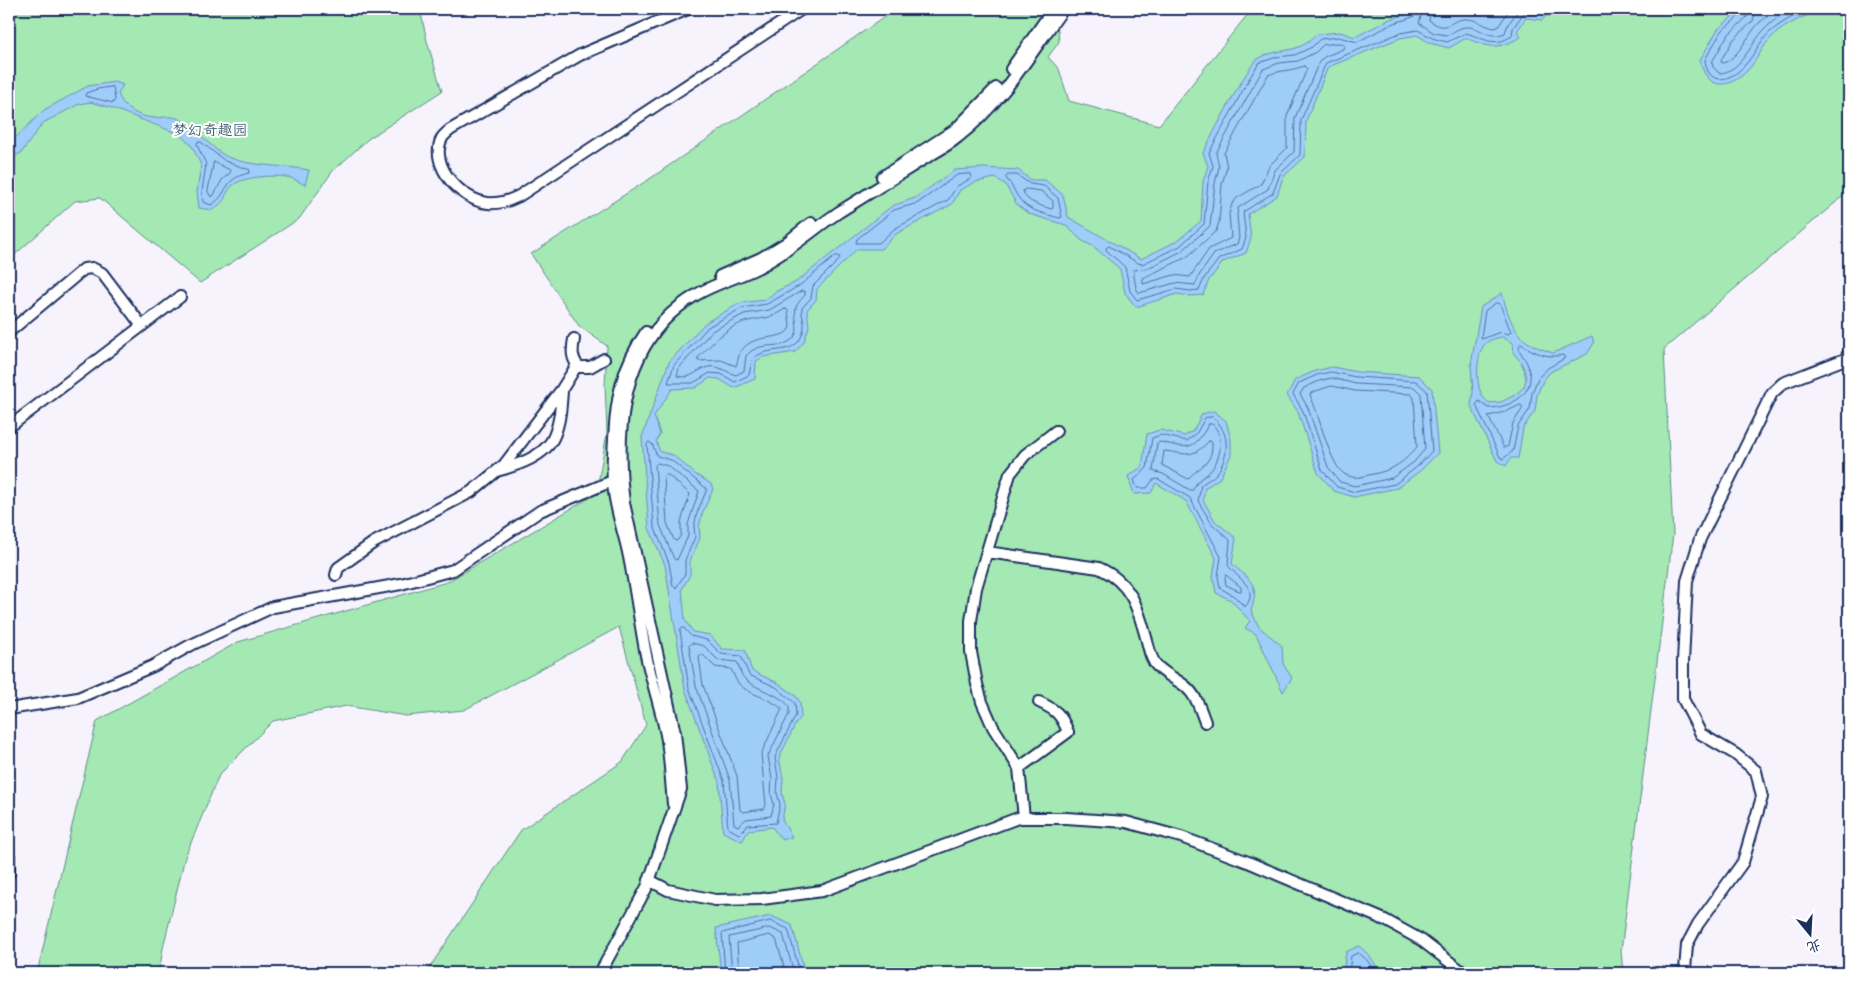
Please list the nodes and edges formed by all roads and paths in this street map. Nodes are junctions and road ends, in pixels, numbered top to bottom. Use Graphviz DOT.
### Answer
graph roads {
  1 [pos="688,9"];
  2 [pos="802,9"];
  3 [pos="1059,9"];
  4 [pos="180,297"];
  5 [pos="142,326"];
  6 [pos="9,332"];
  7 [pos="574,339"];
  8 [pos="1849,353"];
  9 [pos="604,359"];
  10 [pos="577,365"];
  11 [pos="562,389"];
  12 [pos="9,427"];
  13 [pos="1056,431"];
  14 [pos="499,471"];
  15 [pos="617,480"];
  16 [pos="986,552"];
  17 [pos="336,575"];
  18 [pos="1039,702"];
  19 [pos="9,709"];
  20 [pos="1205,722"];
  21 [pos="1019,768"];
  22 [pos="1024,818"];
  23 [pos="9,856"];
  24 [pos="9,873"];
  25 [pos="649,880"];
  26 [pos="600,973"];
  27 [pos="1464,973"];
  28 [pos="1687,973"];
  1 -- 2 [label="street"];
  3 -- 15 [label="street"];
  4 -- 5 [label="street"];
  5 -- 6 [label="street"];
  5 -- 12 [label="street"];
  7 -- 10 [label="street"];
  8 -- 28 [label="street"];
  9 -- 10 [label="street"];
  10 -- 11 [label="street"];
  11 -- 14 [label="street"];
  11 -- 14 [label="street"];
  13 -- 16 [label="street"];
  14 -- 17 [label="street"];
  15 -- 19 [label="street"];
  15 -- 25 [label="street"];
  16 -- 20 [label="street"];
  16 -- 21 [label="street"];
  18 -- 21 [label="street"];
  21 -- 22 [label="street"];
  22 -- 25 [label="street"];
  22 -- 27 [label="street"];
  23 -- 24 [label="street"];
  25 -- 26 [label="street"];
}
